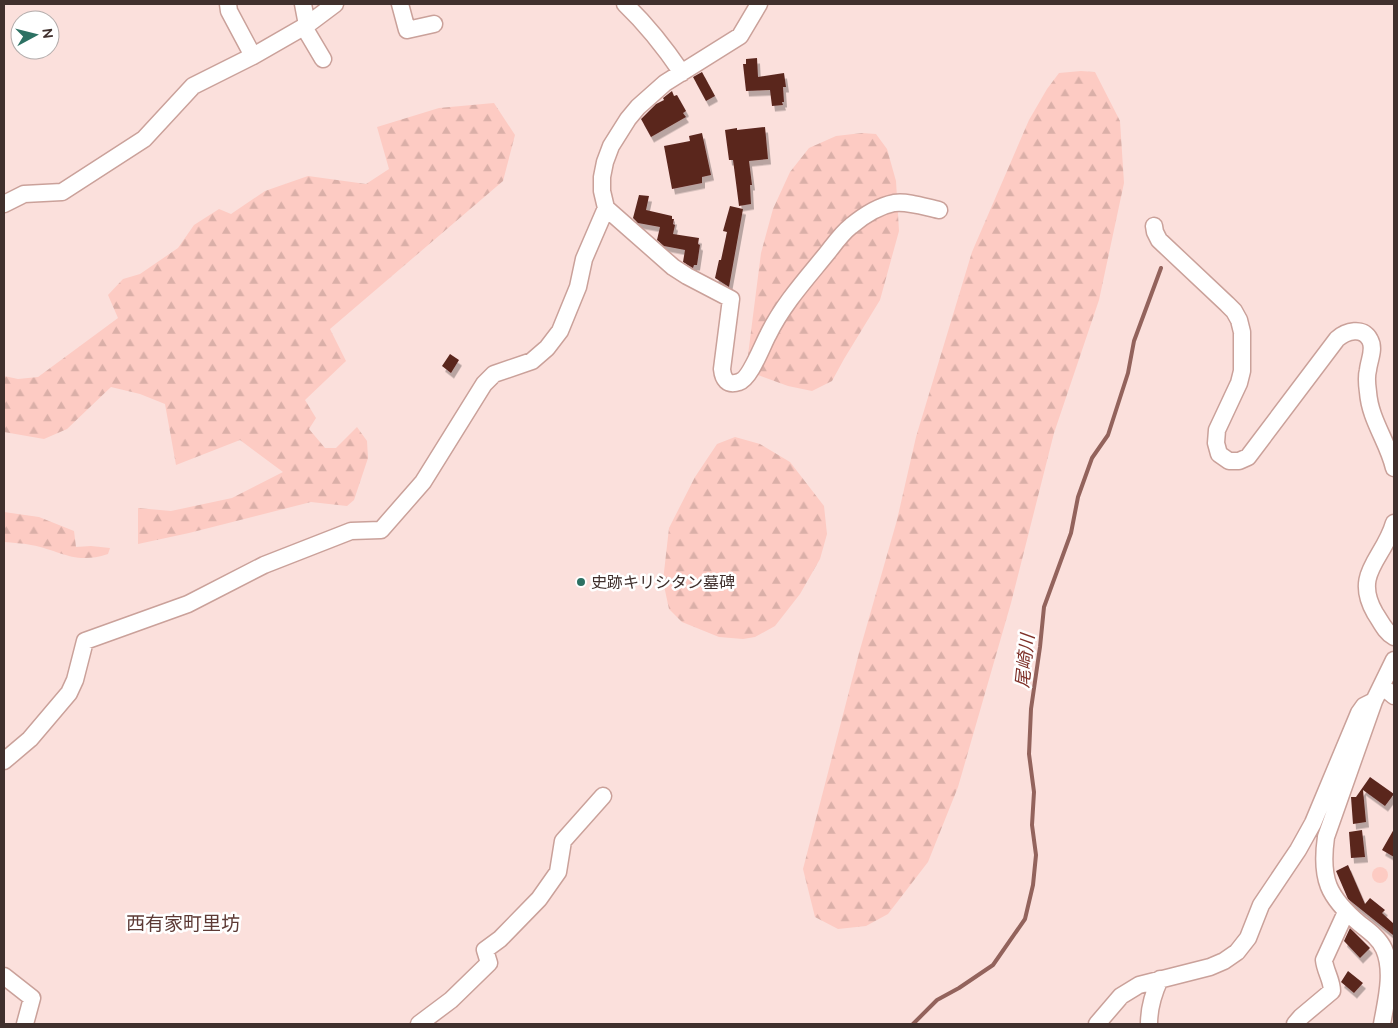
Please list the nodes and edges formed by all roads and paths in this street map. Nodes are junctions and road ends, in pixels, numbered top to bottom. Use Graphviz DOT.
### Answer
graph roads {
  1 [pos="228,4"];
  2 [pos="303,4"];
  3 [pos="335,4"];
  4 [pos="400,4"];
  5 [pos="625,4"];
  6 [pos="760,4"];
  7 [pos="434,24"];
  8 [pos="306,26"];
  9 [pos="253,56"];
  10 [pos="323,58"];
  11 [pos="682,73"];
  12 [pos="4,204"];
  13 [pos="606,208"];
  14 [pos="939,210"];
  15 [pos="1154,226"];
  16 [pos="1394,468"];
  17 [pos="1394,523"];
  18 [pos="1394,637"];
  19 [pos="1394,660"];
  20 [pos="1388,691"];
  21 [pos="1374,701"];
  22 [pos="4,760"];
  23 [pos="603,796"];
  24 [pos="1346,912"];
  25 [pos="4,976"];
  26 [pos="1160,979"];
  27 [pos="25,1024"];
  28 [pos="419,1024"];
  29 [pos="1097,1024"];
  30 [pos="1149,1024"];
  31 [pos="1295,1024"];
  32 [pos="1382,1024"];
  1 -- 9 [label="street"];
  2 -- 8 [label="street"];
  3 -- 8 [label="street"];
  4 -- 7 [label="street"];
  5 -- 11 [label="street"];
  6 -- 11 [label="street"];
  8 -- 9 [label="street"];
  8 -- 10 [label="street"];
  9 -- 12 [label="street"];
  11 -- 13 [label="street"];
  13 -- 14 [label="street"];
  13 -- 22 [label="street"];
  15 -- 16 [label="street"];
  17 -- 18 [label="street"];
  19 -- 20 [label="street"];
  20 -- 21 [label="street"];
  21 -- 24 [label="street"];
  21 -- 26 [label="street"];
  23 -- 28 [label="street"];
  24 -- 31 [label="street"];
  24 -- 32 [label="street"];
  25 -- 27 [label="street"];
  26 -- 29 [label="street"];
  26 -- 30 [label="street"];
}
